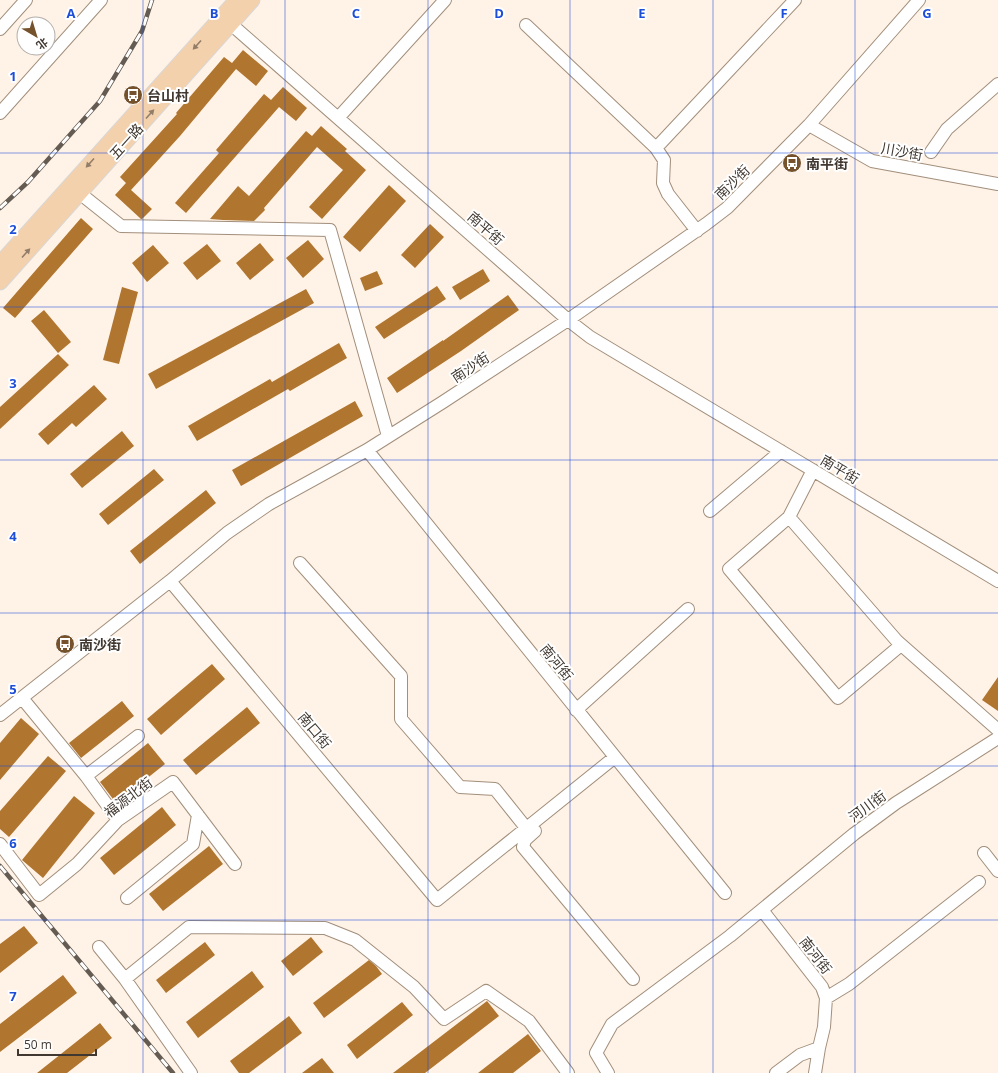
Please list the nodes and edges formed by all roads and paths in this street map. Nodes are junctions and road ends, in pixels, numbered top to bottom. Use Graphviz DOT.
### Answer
graph roads {
  1 [pos="26,0"];
  2 [pos="101,0"];
  3 [pos="237,0"];
  4 [pos="252,0"];
  5 [pos="445,0"];
  6 [pos="795,0"];
  7 [pos="920,0"];
  8 [pos="227,20"];
  9 [pos="526,25"];
  10 [pos="0,29"];
  11 [pos="998,84"];
  12 [pos="0,113"];
  13 [pos="338,118"];
  14 [pos="808,125"];
  15 [pos="656,148"];
  16 [pos="931,152"];
  17 [pos="998,184"];
  18 [pos="75,189"];
  19 [pos="696,231"];
  20 [pos="0,264"];
  21 [pos="0,282"];
  22 [pos="568,320"];
  23 [pos="388,436"];
  24 [pos="367,450"];
  25 [pos="781,451"];
  26 [pos="813,470"];
  27 [pos="710,511"];
  28 [pos="789,516"];
  29 [pos="300,563"];
  30 [pos="170,581"];
  31 [pos="998,582"];
  32 [pos="688,609"];
  33 [pos="901,644"];
  34 [pos="22,698"];
  35 [pos="576,710"];
  36 [pos="0,715"];
  37 [pos="998,730"];
  38 [pos="138,736"];
  39 [pos="998,738"];
  40 [pos="615,757"];
  41 [pos="86,776"];
  42 [pos="569,794"];
  43 [pos="198,815"];
  44 [pos="118,820"];
  45 [pos="527,829"];
  46 [pos="0,844"];
  47 [pos="984,853"];
  48 [pos="235,864"];
  49 [pos="998,871"];
  50 [pos="979,882"];
  51 [pos="725,893"];
  52 [pos="127,898"];
  53 [pos="762,910"];
  54 [pos="99,946"];
  55 [pos="125,979"];
  56 [pos="633,979"];
  57 [pos="826,998"];
  58 [pos="819,1048"];
  59 [pos="191,1073"];
  60 [pos="568,1073"];
  61 [pos="608,1073"];
  62 [pos="776,1073"];
  63 [pos="815,1073"];
  1 -- 10 [label="street"];
  2 -- 12 [label="street"];
  3 -- 8 [label="main road, 五一路"];
  4 -- 8 [label="main road, 五一路"];
  5 -- 13 [label="street"];
  6 -- 15 [label="street"];
  7 -- 14 [label="street, 南沙街"];
  8 -- 13 [label="street, 南平街"];
  8 -- 18 [label="main road, 五一路"];
  9 -- 15 [label="street"];
  11 -- 16 [label="street"];
  13 -- 22 [label="street, 南平街"];
  14 -- 17 [label="street, 川沙街"];
  14 -- 19 [label="street, 南沙街"];
  15 -- 19 [label="street"];
  18 -- 20 [label="main road, 五一路"];
  21 -- 18 [label="main road, 五一路, one-way"];
  18 -- 23 [label="street"];
  19 -- 22 [label="street, 南沙街"];
  22 -- 23 [label="street, 南沙街"];
  22 -- 25 [label="street, 南平街"];
  23 -- 24 [label="street, 南沙街"];
  24 -- 30 [label="street, 南沙街"];
  24 -- 35 [label="street, 南河街"];
  25 -- 26 [label="street, 南平街"];
  25 -- 27 [label="street"];
  26 -- 28 [label="street"];
  26 -- 31 [label="street, 南平街"];
  28 -- 33 [label="street"];
  28 -- 33 [label="street"];
  29 -- 45 [label="street"];
  30 -- 34 [label="street, 南沙街"];
  30 -- 45 [label="street, 南口街"];
  32 -- 35 [label="street"];
  33 -- 37 [label="street"];
  34 -- 36 [label="street, 南沙街"];
  34 -- 41 [label="street"];
  35 -- 40 [label="street, 南河街"];
  38 -- 41 [label="street"];
  39 -- 53 [label="street, 河川街"];
  40 -- 42 [label="street"];
  40 -- 51 [label="street, 南河街"];
  41 -- 44 [label="street"];
  42 -- 45 [label="street"];
  42 -- 56 [label="street"];
  43 -- 44 [label="street, 福源北街"];
  43 -- 48 [label="street, 福源北街"];
  43 -- 52 [label="street"];
  44 -- 46 [label="street, 福源北街"];
  47 -- 49 [label="street"];
  50 -- 57 [label="street"];
  53 -- 57 [label="street, 南河街"];
  53 -- 61 [label="street, 河川街"];
  54 -- 55 [label="street"];
  55 -- 59 [label="street"];
  55 -- 60 [label="street"];
  57 -- 58 [label="street"];
  58 -- 62 [label="street"];
  58 -- 63 [label="street"];
}
